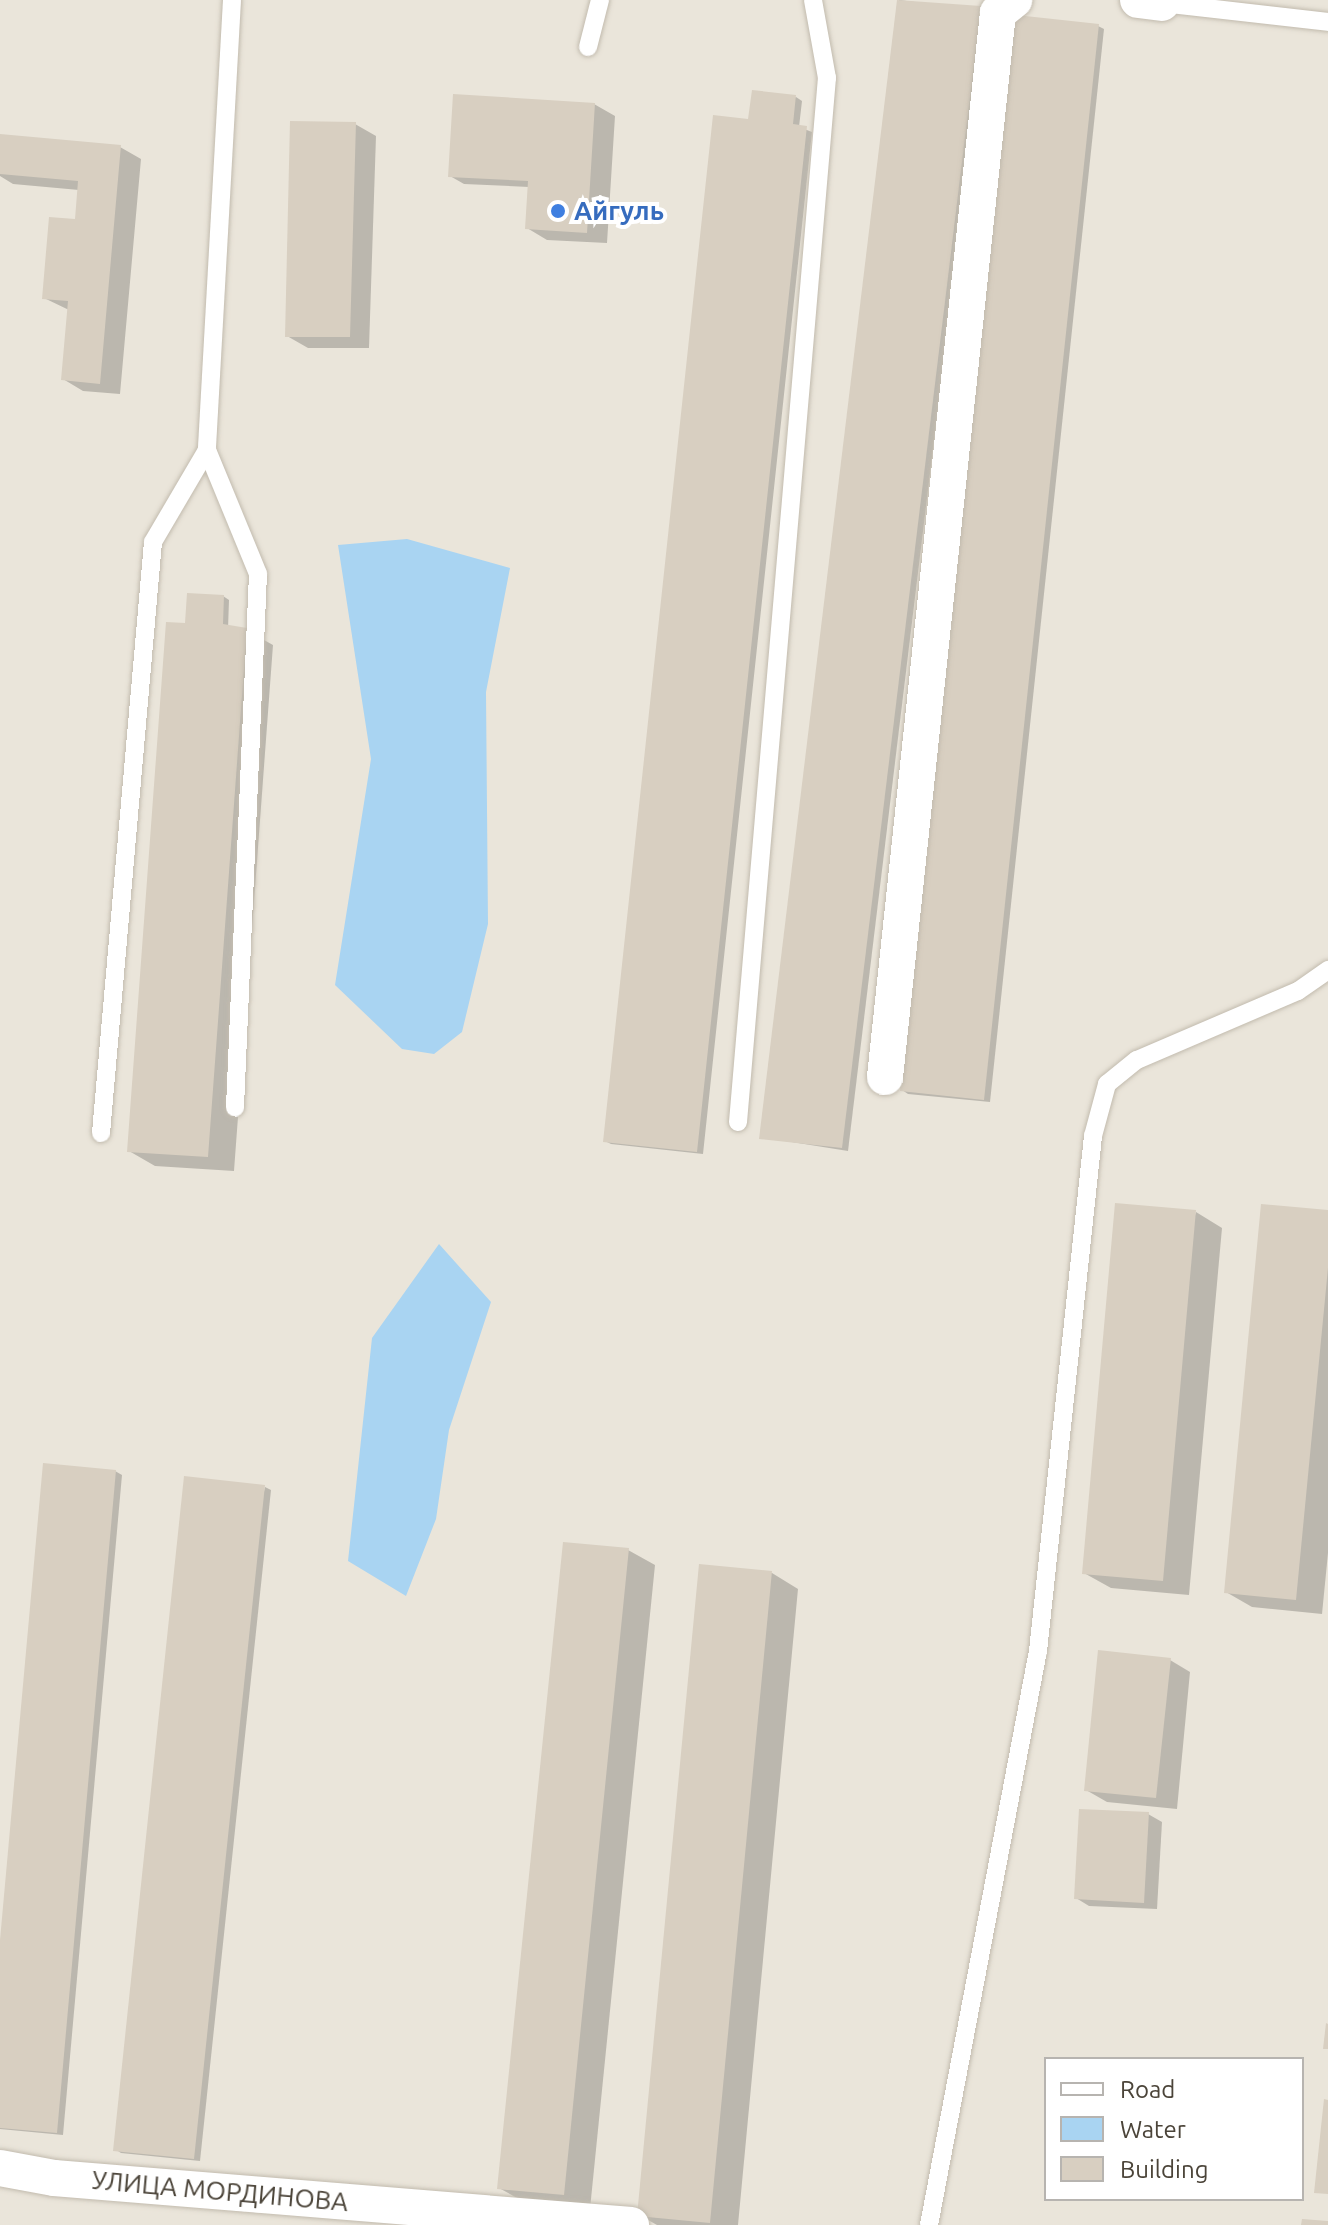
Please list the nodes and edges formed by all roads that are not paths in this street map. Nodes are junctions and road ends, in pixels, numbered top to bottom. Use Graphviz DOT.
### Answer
graph roads {
  1 [pos="232,0"];
  2 [pos="600,0"];
  3 [pos="813,0"];
  4 [pos="1014,0"];
  5 [pos="1154,1"];
  6 [pos="1328,22"];
  7 [pos="588,47"];
  8 [pos="207,450"];
  9 [pos="1328,970"];
  10 [pos="885,1077"];
  11 [pos="235,1108"];
  12 [pos="738,1122"];
  13 [pos="101,1133"];
  14 [pos="0,2168"];
  15 [pos="631,2225"];
  16 [pos="929,2225"];
  1 -- 8 [label="lane"];
  2 -- 7 [label="lane"];
  3 -- 12 [label="lane"];
  4 -- 10 [label="street"];
  5 -- 6 [label="lane"];
  8 -- 11 [label="lane"];
  8 -- 13 [label="lane"];
  9 -- 16 [label="lane"];
  14 -- 15 [label="street, УЛИЦА МОРДИНОВА"];
}
